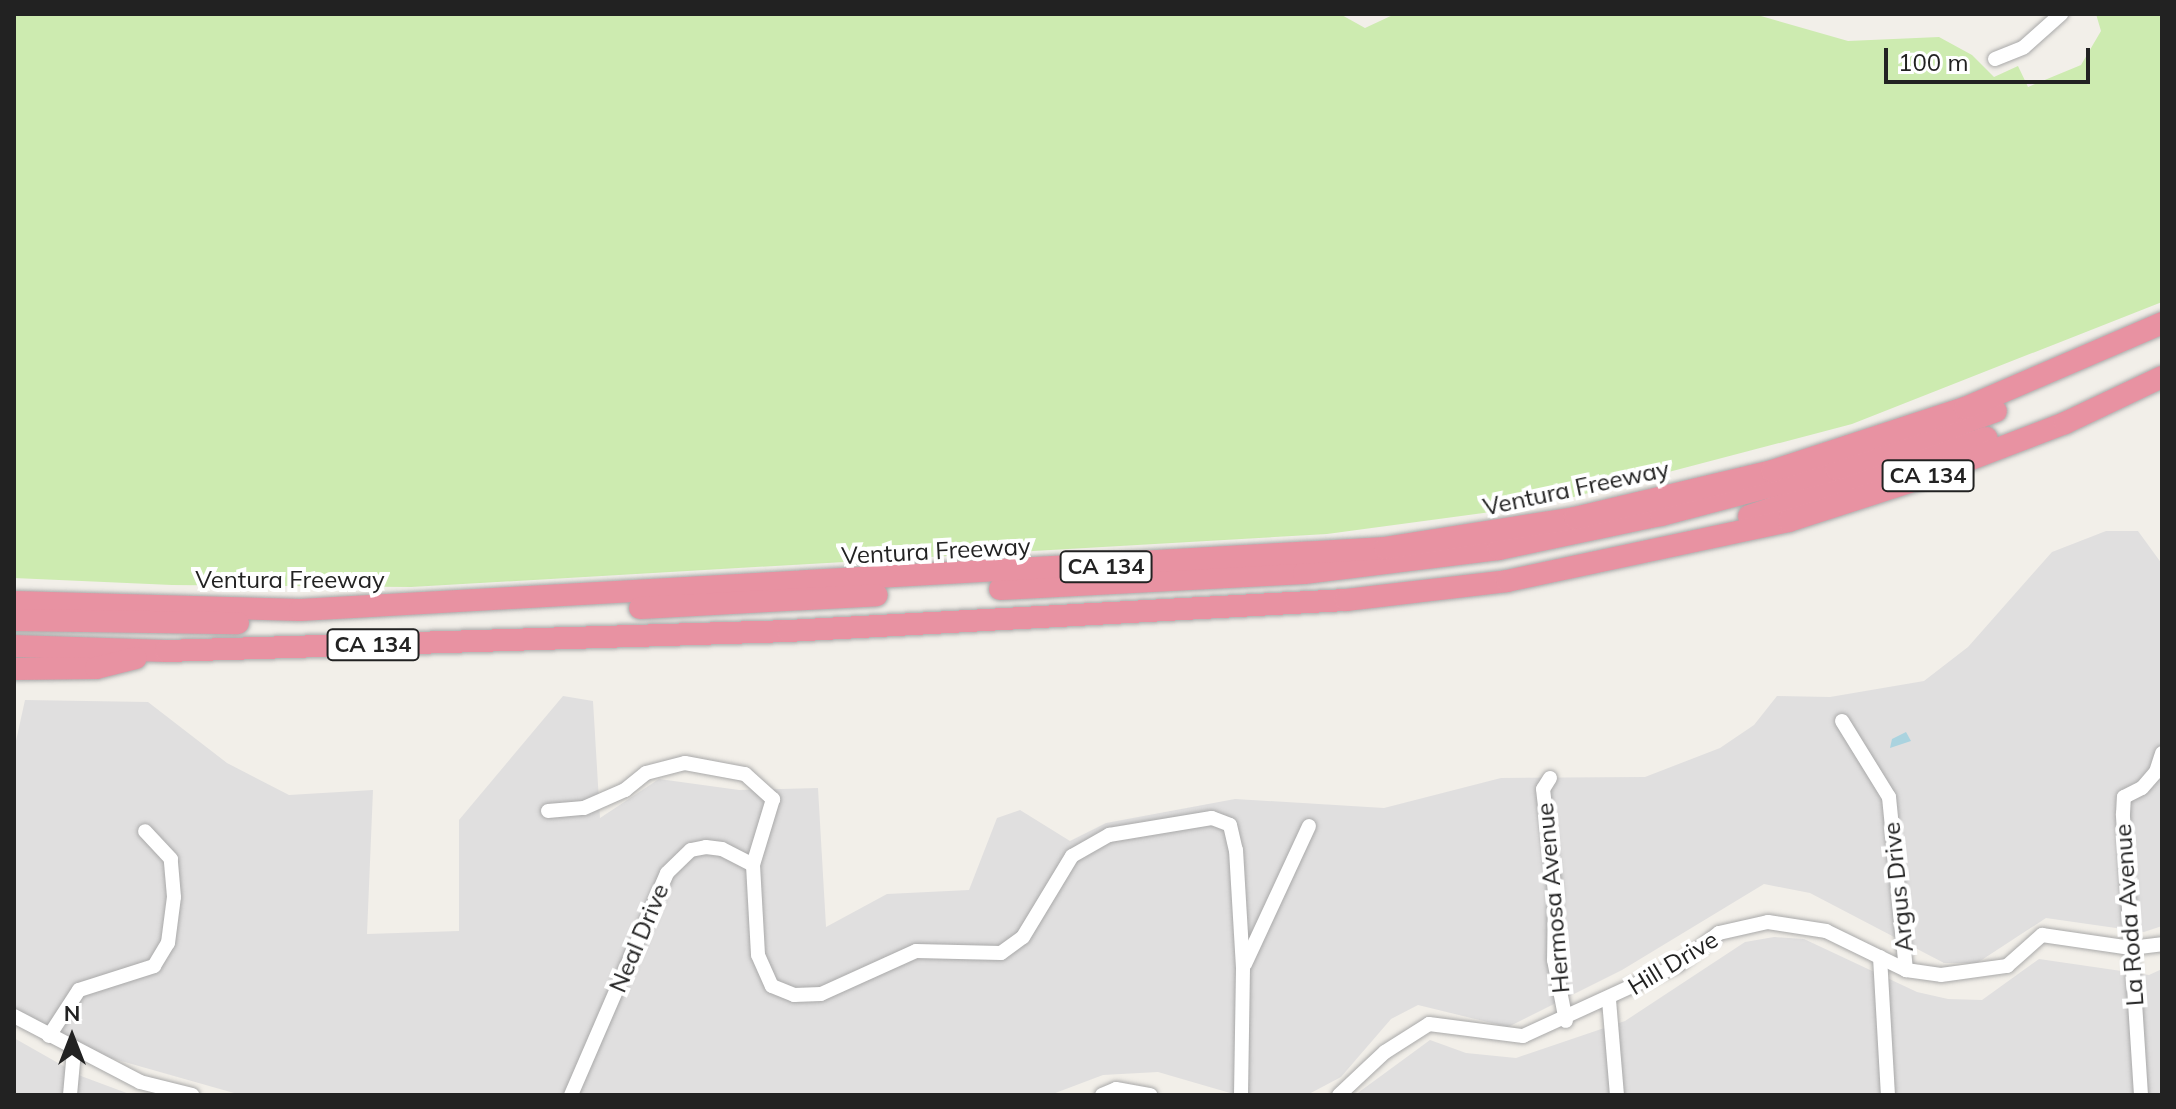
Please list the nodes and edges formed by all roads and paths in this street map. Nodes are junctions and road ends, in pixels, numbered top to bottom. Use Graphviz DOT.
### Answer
graph roads {
  1 [pos="2061,14"];
  2 [pos="1995,59"];
  3 [pos="2162,323"];
  4 [pos="2162,340"];
  5 [pos="2162,362"];
  6 [pos="2162,377"];
  7 [pos="1685,546"];
  8 [pos="14,602"];
  9 [pos="14,620"];
  10 [pos="14,631"];
  11 [pos="733,633"];
  12 [pos="14,646"];
  13 [pos="166,651"];
  14 [pos="14,669"];
  15 [pos="1842,721"];
  16 [pos="2162,753"];
  17 [pos="1550,778"];
  18 [pos="548,811"];
  19 [pos="1309,826"];
  20 [pos="145,831"];
  21 [pos="753,865"];
  22 [pos="2162,944"];
  23 [pos="2131,948"];
  24 [pos="1880,957"];
  25 [pos="1243,968"];
  26 [pos="1906,970"];
  27 [pos="1609,1000"];
  28 [pos="14,1016"];
  29 [pos="1566,1021"];
  30 [pos="49,1036"];
  31 [pos="74,1051"];
  32 [pos="1111,1093"];
  33 [pos="70,1095"];
  34 [pos="192,1095"];
  35 [pos="571,1095"];
  36 [pos="1150,1095"];
  37 [pos="1241,1095"];
  38 [pos="1339,1095"];
  39 [pos="1617,1095"];
  40 [pos="1888,1095"];
  41 [pos="2141,1095"];
  1 -- 2 [label="street"];
  3 -- 8 [label="highway, Ventura Freeway / CA 134"];
  4 -- 9 [label="highway"];
  5 -- 7 [label="highway"];
  6 -- 7 [label="highway, CA 134"];
  7 -- 11 [label="highway, CA 134"];
  10 -- 11 [label="highway"];
  11 -- 13 [label="highway, CA 134"];
  12 -- 13 [label="highway, CA 134"];
  13 -- 14 [label="highway"];
  15 -- 26 [label="street, Argus Drive"];
  16 -- 23 [label="street, La Roda Avenue"];
  17 -- 29 [label="street, Hermosa Avenue"];
  18 -- 21 [label="street"];
  19 -- 25 [label="street"];
  20 -- 30 [label="street"];
  21 -- 25 [label="street"];
  21 -- 35 [label="street, Neal Drive"];
  22 -- 23 [label="street, Hill Drive"];
  23 -- 26 [label="street, Hill Drive"];
  23 -- 41 [label="street, La Roda Avenue"];
  24 -- 26 [label="street, Hill Drive"];
  24 -- 27 [label="street, Hill Drive"];
  24 -- 40 [label="street, Argus Drive"];
  25 -- 37 [label="street"];
  27 -- 29 [label="street, Hill Drive"];
  27 -- 39 [label="street, Hermosa Avenue"];
  28 -- 30 [label="street"];
  29 -- 38 [label="street, Hill Drive"];
  30 -- 31 [label="street"];
  31 -- 33 [label="street"];
  31 -- 34 [label="street"];
  32 -- 36 [label="street"];
}
